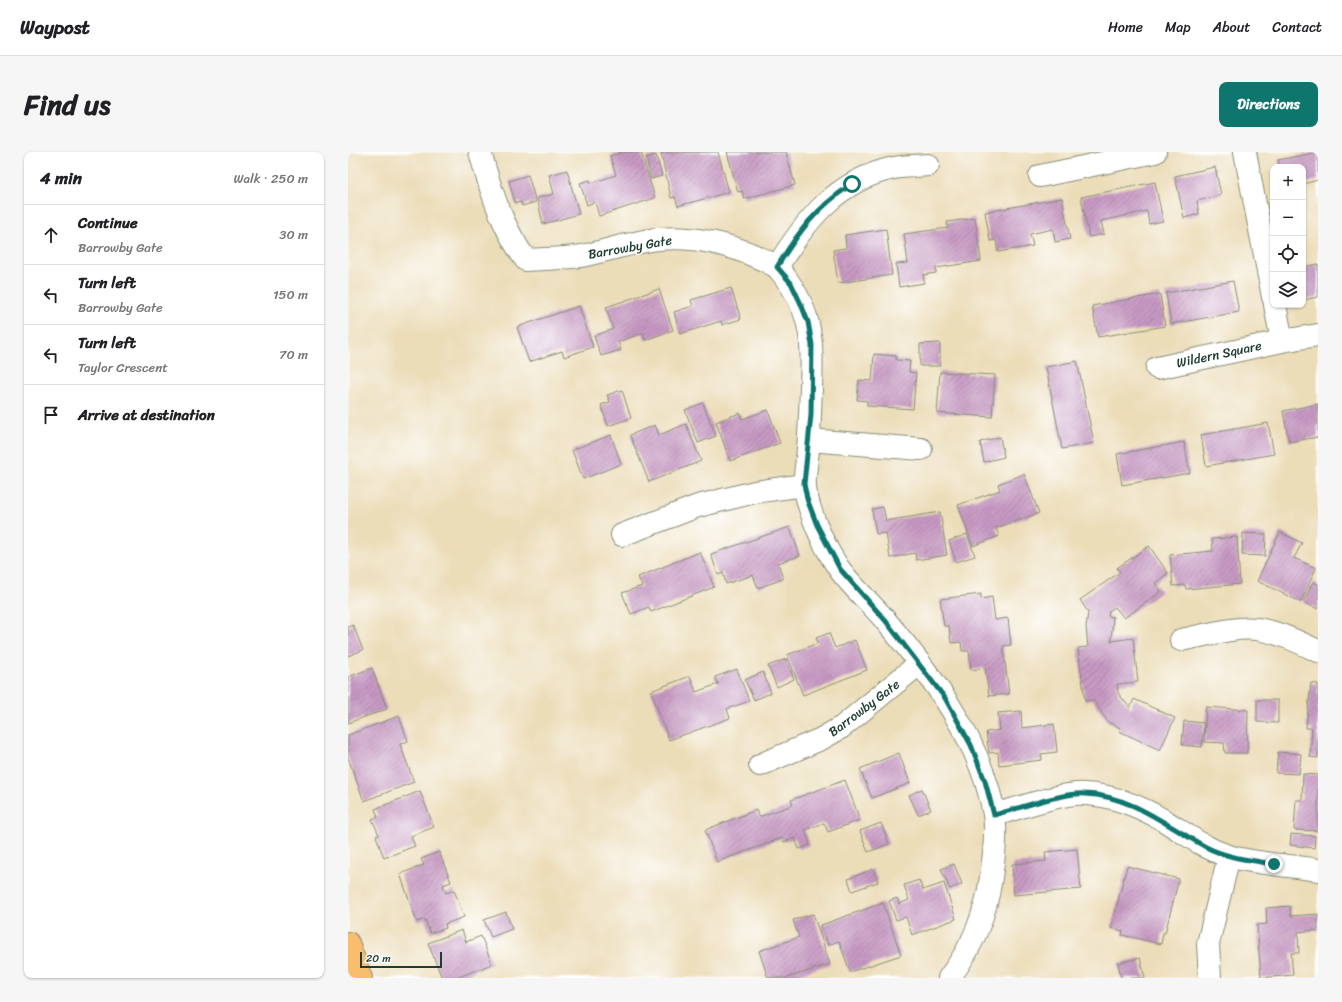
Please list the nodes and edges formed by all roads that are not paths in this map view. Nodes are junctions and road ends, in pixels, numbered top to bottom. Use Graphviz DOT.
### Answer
graph roads {
  1 [pos="480,152"];
  2 [pos="1155,152"];
  3 [pos="1244,152"];
  4 [pos="928,165"];
  5 [pos="1040,176"];
  6 [pos="777,267"];
  7 [pos="1270,282"];
  8 [pos="1276,308"];
  9 [pos="1318,335"];
  10 [pos="1282,341"];
  11 [pos="1157,368"];
  12 [pos="809,440"];
  13 [pos="921,449"];
  14 [pos="804,484"];
  15 [pos="622,535"];
  16 [pos="1181,640"];
  17 [pos="1318,651"];
  18 [pos="920,663"];
  19 [pos="760,765"];
  20 [pos="994,815"];
  21 [pos="1229,856"];
  22 [pos="1318,870"];
  23 [pos="348,943"];
  24 [pos="361,978"];
  25 [pos="949,978"];
  26 [pos="1210,978"];
  1 -- 6 [label="street, Barrowby Gate"];
  2 -- 5 [label="street"];
  3 -- 7 [label="street"];
  4 -- 6 [label="street"];
  6 -- 12 [label="street, Barrowby Gate"];
  8 -- 10 [label="street"];
  9 -- 10 [label="street, Wildern Square"];
  10 -- 11 [label="street, Wildern Square"];
  12 -- 13 [label="street"];
  12 -- 14 [label="street, Barrowby Gate"];
  14 -- 15 [label="street"];
  14 -- 18 [label="street, Barrowby Gate"];
  16 -- 17 [label="street"];
  18 -- 19 [label="street, Barrowby Gate"];
  18 -- 20 [label="street, Barrowby Gate"];
  20 -- 21 [label="street"];
  20 -- 25 [label="street, Barrowby Gate"];
  21 -- 22 [label="street"];
  21 -- 26 [label="street"];
  23 -- 24 [label="main road"];
}
